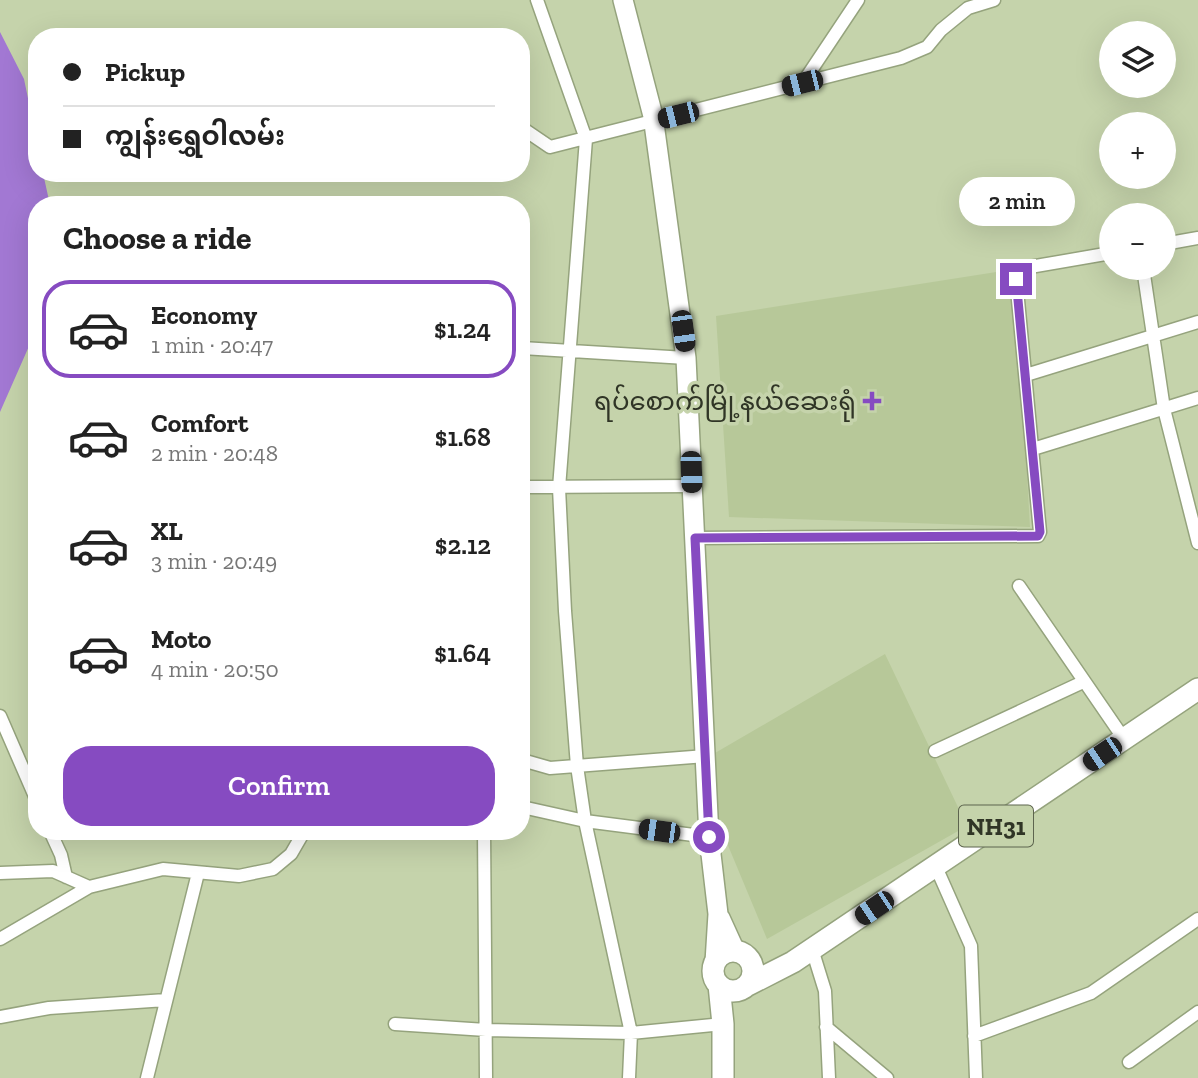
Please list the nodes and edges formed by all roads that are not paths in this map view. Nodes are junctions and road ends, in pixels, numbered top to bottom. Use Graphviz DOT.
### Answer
graph roads {
  1 [pos="537,0"];
  2 [pos="623,0"];
  3 [pos="858,0"];
  4 [pos="994,0"];
  5 [pos="968,4"];
  6 [pos="802,83"];
  7 [pos="654,121"];
  8 [pos="530,133"];
  9 [pos="586,139"];
  10 [pos="1198,238"];
  11 [pos="1176,242"];
  12 [pos="1099,255"];
  13 [pos="1145,280"];
  14 [pos="1198,322"];
  15 [pos="1153,336"];
  16 [pos="530,349"];
  17 [pos="571,353"];
  18 [pos="686,358"];
  19 [pos="1026,375"];
  20 [pos="1198,398"];
  21 [pos="1164,409"];
  22 [pos="1032,449"];
  23 [pos="691,486"];
  24 [pos="530,488"];
  25 [pos="559,488"];
  26 [pos="1193,508"];
  27 [pos="695,538"];
  28 [pos="1198,543"];
  29 [pos="1019,586"];
  30 [pos="1083,682"];
  31 [pos="1198,689"];
  32 [pos="0,716"];
  33 [pos="1124,739"];
  34 [pos="935,751"];
  35 [pos="705,756"];
  36 [pos="530,762"];
  37 [pos="577,766"];
  38 [pos="28,780"];
  39 [pos="530,809"];
  40 [pos="585,821"];
  41 [pos="709,837"];
  42 [pos="54,840"];
  43 [pos="299,840"];
  44 [pos="484,840"];
  45 [pos="936,867"];
  46 [pos="0,873"];
  47 [pos="198,873"];
  48 [pos="66,877"];
  49 [pos="89,887"];
  50 [pos="718,914"];
  51 [pos="1198,919"];
  52 [pos="0,939"];
  53 [pos="812,949"];
  54 [pos="739,953"];
  55 [pos="793,961"];
  56 [pos="715,962"];
  57 [pos="735,987"];
  58 [pos="166,1000"];
  59 [pos="1198,1012"];
  60 [pos="0,1017"];
  61 [pos="395,1024"];
  62 [pos="723,1024"];
  63 [pos="826,1027"];
  64 [pos="486,1030"];
  65 [pos="631,1032"];
  66 [pos="974,1036"];
  67 [pos="1129,1062"];
  68 [pos="146,1078"];
  69 [pos="486,1078"];
  70 [pos="629,1078"];
  71 [pos="723,1078"];
  72 [pos="829,1078"];
  73 [pos="887,1078"];
  74 [pos="976,1078"];
  1 -- 9 [label="street"];
  2 -- 7 [label="main road"];
  3 -- 6 [label="street"];
  4 -- 5 [label="street"];
  5 -- 6 [label="street"];
  6 -- 7 [label="street"];
  7 -- 9 [label="street"];
  7 -- 18 [label="main road"];
  8 -- 9 [label="street"];
  9 -- 17 [label="street"];
  10 -- 11 [label="street"];
  12 -- 19 [label="street"];
  13 -- 15 [label="street"];
  14 -- 15 [label="street"];
  15 -- 19 [label="street"];
  15 -- 21 [label="street"];
  16 -- 17 [label="street"];
  17 -- 18 [label="street"];
  17 -- 25 [label="street"];
  18 -- 23 [label="main road"];
  19 -- 22 [label="street"];
  20 -- 21 [label="street"];
  21 -- 22 [label="street"];
  21 -- 26 [label="street"];
  22 -- 27 [label="street"];
  23 -- 25 [label="street"];
  23 -- 27 [label="main road"];
  24 -- 25 [label="street"];
  25 -- 37 [label="street"];
  26 -- 28 [label="street"];
  27 -- 35 [label="main road"];
  29 -- 30 [label="street"];
  30 -- 33 [label="street"];
  30 -- 34 [label="street"];
  31 -- 33 [label="highway, NH31"];
  32 -- 38 [label="street"];
  33 -- 45 [label="highway, NH31"];
  35 -- 37 [label="street"];
  35 -- 41 [label="main road"];
  36 -- 37 [label="street"];
  37 -- 40 [label="street"];
  39 -- 40 [label="street"];
  40 -- 41 [label="street"];
  40 -- 65 [label="street"];
  41 -- 50 [label="main road"];
  42 -- 48 [label="street"];
  43 -- 47 [label="street"];
  44 -- 64 [label="street"];
  45 -- 53 [label="highway, NH31"];
  45 -- 66 [label="street"];
  46 -- 48 [label="street"];
  47 -- 49 [label="street"];
  47 -- 58 [label="street"];
  48 -- 49 [label="street"];
  49 -- 52 [label="street"];
  50 -- 54 [label="main road"];
  50 -- 56 [label="main road"];
  51 -- 66 [label="street"];
  53 -- 55 [label="highway, NH31"];
  53 -- 63 [label="street"];
  54 -- 55 [label="highway"];
  54 -- 56 [label="highway"];
  54 -- 57 [label="highway"];
  55 -- 57 [label="highway, NH31"];
  56 -- 57 [label="highway"];
  57 -- 62 [label="highway"];
  58 -- 60 [label="street"];
  58 -- 68 [label="street"];
  59 -- 67 [label="street"];
  61 -- 64 [label="street"];
  62 -- 65 [label="street"];
  62 -- 71 [label="highway"];
  63 -- 72 [label="street"];
  63 -- 73 [label="street"];
  64 -- 65 [label="street"];
  64 -- 69 [label="street"];
  65 -- 70 [label="street"];
  66 -- 74 [label="street"];
}
